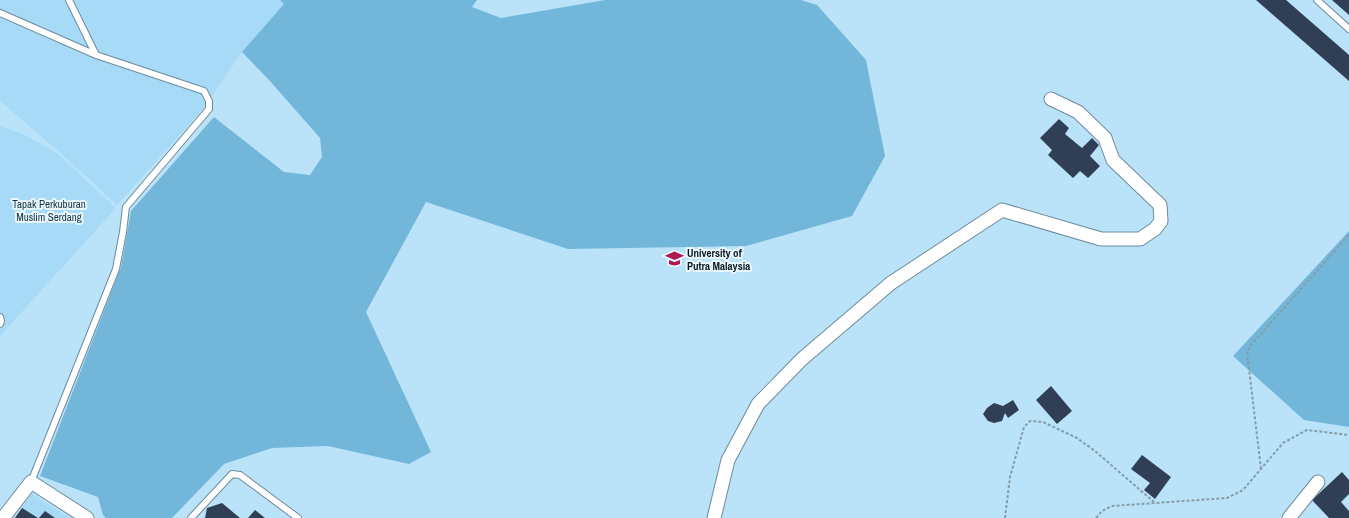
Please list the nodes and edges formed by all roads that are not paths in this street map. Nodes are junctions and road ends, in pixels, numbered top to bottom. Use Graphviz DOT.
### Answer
graph roads {
  1 [pos="69,0"];
  2 [pos="1317,0"];
  3 [pos="0,13"];
  4 [pos="1349,29"];
  5 [pos="96,55"];
  6 [pos="1051,99"];
  7 [pos="0,317"];
  8 [pos="0,324"];
  9 [pos="30,482"];
  10 [pos="1318,482"];
  11 [pos="3,518"];
  12 [pos="87,518"];
  13 [pos="191,518"];
  14 [pos="298,518"];
  15 [pos="714,518"];
  16 [pos="1289,518"];
  1 -- 5 [label="lane"];
  2 -- 4 [label="lane"];
  3 -- 5 [label="lane"];
  5 -- 9 [label="lane"];
  6 -- 15 [label="street"];
  7 -- 8 [label="lane"];
  9 -- 11 [label="street"];
  9 -- 12 [label="street"];
  10 -- 16 [label="street"];
  13 -- 14 [label="lane"];
}
